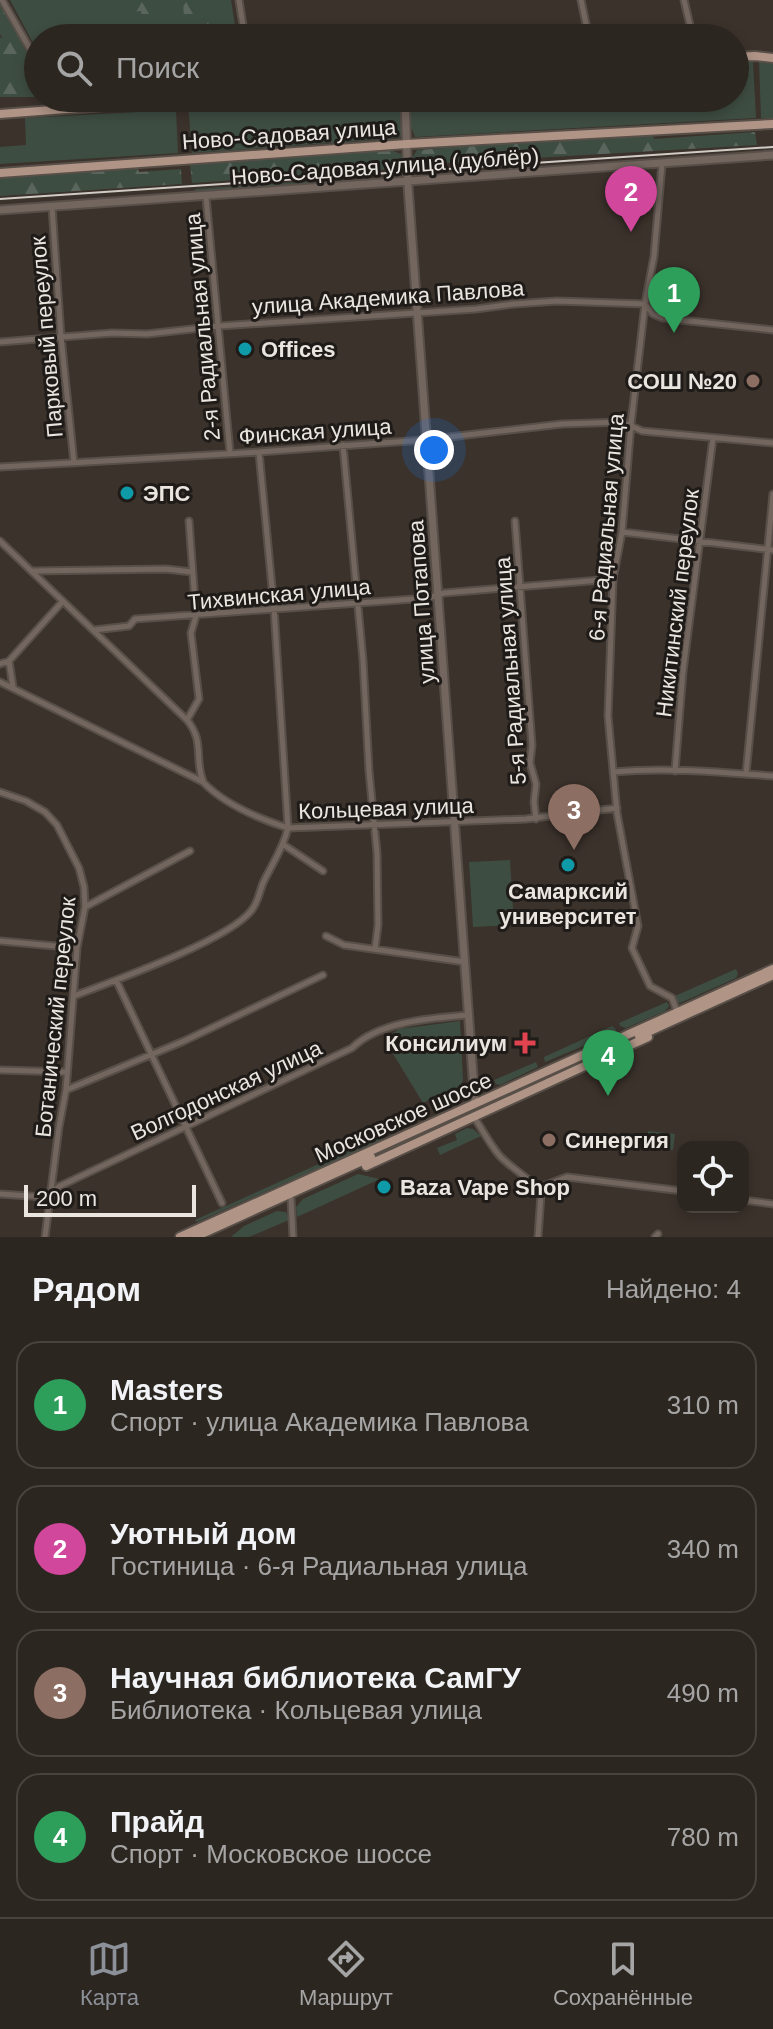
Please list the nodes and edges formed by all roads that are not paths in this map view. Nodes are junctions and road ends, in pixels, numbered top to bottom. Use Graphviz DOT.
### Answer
graph roads {
  1 [pos="2,0"];
  2 [pos="239,0"];
  3 [pos="581,0"];
  4 [pos="684,0"];
  5 [pos="243,24"];
  6 [pos="586,24"];
  7 [pos="690,24"];
  8 [pos="24,38"];
  9 [pos="749,56"];
  10 [pos="773,58"];
  11 [pos="24,112"];
  12 [pos="406,112"];
  13 [pos="0,114"];
  14 [pos="773,124"];
  15 [pos="407,144"];
  16 [pos="773,155"];
  17 [pos="662,164"];
  18 [pos="0,173"];
  19 [pos="408,182"];
  20 [pos="206,197"];
  21 [pos="52,207"];
  22 [pos="0,210"];
  23 [pos="645,304"];
  24 [pos="417,311"];
  25 [pos="219,326"];
  26 [pos="773,330"];
  27 [pos="61,337"];
  28 [pos="0,342"];
  29 [pos="631,424"];
  30 [pos="713,438"];
  31 [pos="427,439"];
  32 [pos="773,443"];
  33 [pos="343,445"];
  34 [pos="259,452"];
  35 [pos="230,453"];
  36 [pos="74,463"];
  37 [pos="0,467"];
  38 [pos="773,494"];
  39 [pos="189,521"];
  40 [pos="515,521"];
  41 [pos="622,532"];
  42 [pos="0,541"];
  43 [pos="699,541"];
  44 [pos="770,550"];
  45 [pos="31,571"];
  46 [pos="192,572"];
  47 [pos="613,579"];
  48 [pos="519,586"];
  49 [pos="438,596"];
  50 [pos="63,601"];
  51 [pos="357,603"];
  52 [pos="274,608"];
  53 [pos="196,616"];
  54 [pos="94,630"];
  55 [pos="9,661"];
  56 [pos="0,664"];
  57 [pos="0,682"];
  58 [pos="13,687"];
  59 [pos="187,720"];
  60 [pos="675,771"];
  61 [pos="613,772"];
  62 [pos="746,774"];
  63 [pos="773,776"];
  64 [pos="203,782"];
  65 [pos="0,792"];
  66 [pos="617,808"];
  67 [pos="536,819"];
  68 [pos="454,820"];
  69 [pos="373,825"];
  70 [pos="288,828"];
  71 [pos="284,845"];
  72 [pos="190,851"];
  73 [pos="323,871"];
  74 [pos="85,907"];
  75 [pos="326,936"];
  76 [pos="0,941"];
  77 [pos="77,948"];
  78 [pos="375,949"];
  79 [pos="465,962"];
  80 [pos="773,969"];
  81 [pos="323,975"];
  82 [pos="773,978"];
  83 [pos="116,980"];
  84 [pos="74,996"];
  85 [pos="679,1014"];
  86 [pos="469,1015"];
  87 [pos="150,1055"];
  88 [pos="0,1070"];
  89 [pos="67,1072"];
  90 [pos="66,1090"];
  91 [pos="475,1110"];
  92 [pos="184,1127"];
  93 [pos="538,1188"];
  94 [pos="677,1190"];
  95 [pos="53,1191"];
  96 [pos="0,1194"];
  97 [pos="291,1199"];
  98 [pos="749,1201"];
  99 [pos="222,1203"];
  100 [pos="773,1204"];
  101 [pos="45,1237"];
  102 [pos="180,1237"];
  103 [pos="195,1237"];
  104 [pos="208,1237"];
  105 [pos="293,1237"];
  106 [pos="538,1237"];
  1 -- 8 [label="street"];
  2 -- 5 [label="street"];
  3 -- 6 [label="street"];
  4 -- 7 [label="street"];
  9 -- 10 [label="main road"];
  11 -- 13 [label="main road, Ново-Садовая улица"];
  12 -- 15 [label="street, улица Потапова"];
  14 -- 15 [label="main road, Ново-Садовая улица"];
  15 -- 18 [label="main road, Ново-Садовая улица"];
  15 -- 19 [label="street, улица Потапова"];
  16 -- 17 [label="street, Ново-Садовая улица (дублёр)"];
  17 -- 19 [label="street, Ново-Садовая улица (дублёр)"];
  17 -- 23 [label="street, 6-я Радиальная улица"];
  19 -- 20 [label="street, Ново-Садовая улица (дублёр)"];
  19 -- 24 [label="street, улица Потапова"];
  20 -- 21 [label="street, Ново-Садовая улица (дублёр)"];
  20 -- 25 [label="street, 2-я Радиальная улица"];
  21 -- 22 [label="street, Ново-Садовая улица (дублёр)"];
  21 -- 27 [label="street, Парковый переулок"];
  23 -- 24 [label="street, улица Академика Павлова"];
  23 -- 26 [label="street, улица Академика Павлова"];
  23 -- 29 [label="street, 6-я Радиальная улица"];
  24 -- 25 [label="street, улица Академика Павлова"];
  24 -- 31 [label="street, улица Потапова"];
  25 -- 27 [label="street, улица Академика Павлова"];
  25 -- 35 [label="street, 2-я Радиальная улица"];
  27 -- 28 [label="street, улица Академика Павлова"];
  27 -- 36 [label="street, Парковый переулок"];
  29 -- 30 [label="street, Финская улица"];
  29 -- 31 [label="street, Финская улица"];
  29 -- 41 [label="street, 6-я Радиальная улица"];
  30 -- 32 [label="street, Финская улица"];
  30 -- 43 [label="street, Никитинский переулок"];
  31 -- 33 [label="street, Финская улица"];
  31 -- 49 [label="street, улица Потапова"];
  33 -- 34 [label="street, Финская улица"];
  33 -- 51 [label="street"];
  34 -- 35 [label="street, Финская улица"];
  34 -- 52 [label="street"];
  35 -- 36 [label="street, Финская улица"];
  36 -- 37 [label="street, Финская улица"];
  38 -- 44 [label="street"];
  39 -- 46 [label="street"];
  40 -- 48 [label="street, 5-я Радиальная улица"];
  41 -- 43 [label="street"];
  41 -- 47 [label="street, 6-я Радиальная улица"];
  42 -- 45 [label="street"];
  43 -- 44 [label="street"];
  43 -- 60 [label="street, Никитинский переулок"];
  44 -- 62 [label="street"];
  45 -- 46 [label="street"];
  45 -- 50 [label="street"];
  46 -- 53 [label="street"];
  47 -- 48 [label="street, Тихвинская улица"];
  47 -- 61 [label="street, 6-я Радиальная улица"];
  48 -- 49 [label="street, Тихвинская улица"];
  48 -- 67 [label="street, 5-я Радиальная улица"];
  49 -- 51 [label="street, Тихвинская улица"];
  49 -- 68 [label="street, улица Потапова"];
  50 -- 54 [label="street"];
  50 -- 55 [label="street"];
  51 -- 52 [label="street, Тихвинская улица"];
  51 -- 69 [label="street"];
  52 -- 53 [label="street, Тихвинская улица"];
  52 -- 70 [label="street"];
  53 -- 54 [label="street, Тихвинская улица"];
  53 -- 59 [label="street"];
  54 -- 59 [label="street"];
  55 -- 56 [label="street"];
  55 -- 58 [label="street"];
  57 -- 58 [label="street, Кольцевая улица"];
  58 -- 64 [label="street, Кольцевая улица"];
  59 -- 64 [label="street"];
  60 -- 61 [label="street"];
  60 -- 62 [label="street"];
  61 -- 66 [label="street, 6-я Радиальная улица"];
  62 -- 63 [label="street"];
  64 -- 70 [label="street, Кольцевая улица"];
  65 -- 74 [label="street, Ботанический переулок"];
  66 -- 67 [label="street, Кольцевая улица"];
  66 -- 85 [label="street, 6-я Радиальная улица"];
  67 -- 68 [label="street, Кольцевая улица"];
  68 -- 69 [label="street, Кольцевая улица"];
  68 -- 79 [label="street, улица Потапова"];
  69 -- 70 [label="street, Кольцевая улица"];
  69 -- 78 [label="street"];
  70 -- 71 [label="street"];
  71 -- 73 [label="street"];
  71 -- 83 [label="street"];
  72 -- 74 [label="street"];
  74 -- 77 [label="street, Ботанический переулок"];
  75 -- 78 [label="street"];
  76 -- 77 [label="street"];
  77 -- 84 [label="street, Ботанический переулок"];
  78 -- 79 [label="street"];
  79 -- 86 [label="street, улица Потапова"];
  80 -- 85 [label="main road, Московское шоссе"];
  81 -- 87 [label="street"];
  82 -- 85 [label="main road, Московское шоссе"];
  82 -- 91 [label="main road, Московское шоссе"];
  83 -- 84 [label="street"];
  83 -- 87 [label="street"];
  84 -- 89 [label="street, Ботанический переулок"];
  85 -- 91 [label="main road, Московское шоссе"];
  86 -- 91 [label="street, улица Потапова"];
  86 -- 92 [label="street, Волгодонская улица"];
  87 -- 90 [label="street"];
  87 -- 92 [label="street"];
  88 -- 89 [label="street"];
  89 -- 90 [label="street, Ботанический переулок"];
  90 -- 95 [label="street, Ботанический переулок"];
  91 -- 93 [label="street"];
  91 -- 97 [label="main road, Московское шоссе"];
  91 -- 102 [label="main road, Московское шоссе"];
  91 -- 103 [label="main road, Московское шоссе"];
  92 -- 95 [label="street, Волгодонская улица"];
  92 -- 99 [label="street"];
  93 -- 94 [label="street"];
  93 -- 106 [label="street"];
  95 -- 96 [label="street, Волгодонская улица"];
  95 -- 101 [label="street, Ботанический переулок"];
  97 -- 104 [label="main road, Московское шоссе"];
  97 -- 105 [label="street"];
  98 -- 100 [label="street"];
}
